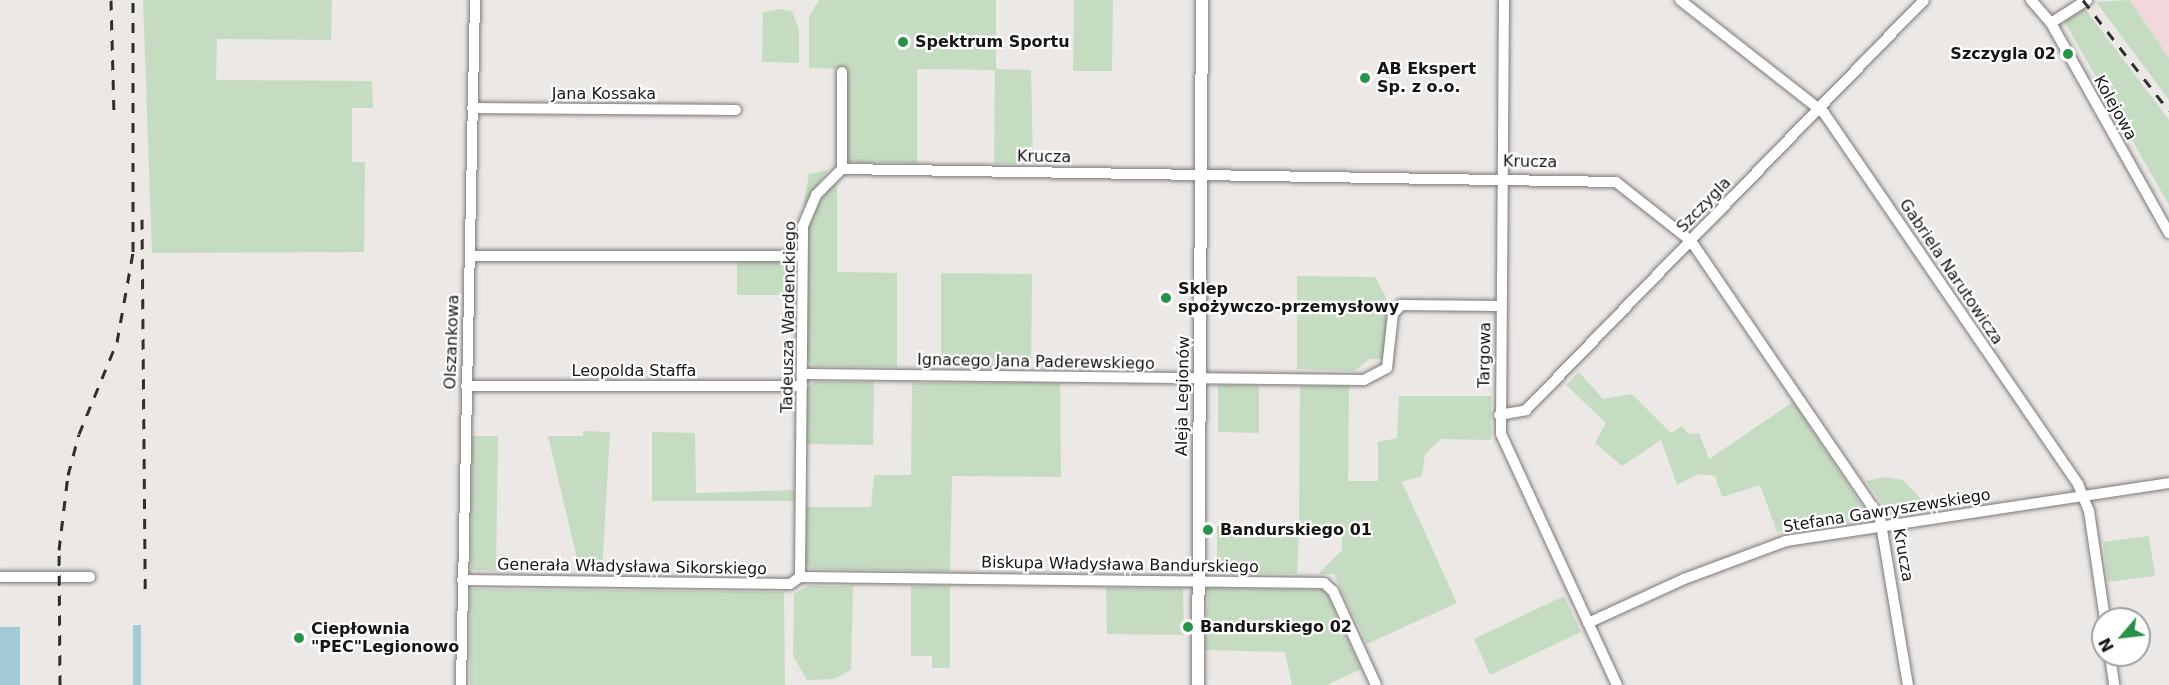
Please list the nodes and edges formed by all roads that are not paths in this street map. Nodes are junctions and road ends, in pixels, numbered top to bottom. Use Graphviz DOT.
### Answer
graph roads {
  1 [pos="475,0"];
  2 [pos="1202,0"];
  3 [pos="1504,0"];
  4 [pos="1680,0"];
  5 [pos="1924,0"];
  6 [pos="2031,0"];
  7 [pos="2087,0"];
  8 [pos="2051,23"];
  9 [pos="842,72"];
  10 [pos="472,108"];
  11 [pos="1820,108"];
  12 [pos="736,110"];
  13 [pos="842,169"];
  14 [pos="1201,175"];
  15 [pos="1502,177"];
  16 [pos="2169,233"];
  17 [pos="1691,241"];
  18 [pos="470,256"];
  19 [pos="802,256"];
  20 [pos="1500,306"];
  21 [pos="1201,378"];
  22 [pos="802,380"];
  23 [pos="466,386"];
  24 [pos="1499,415"];
  25 [pos="2169,483"];
  26 [pos="2084,495"];
  27 [pos="1884,526"];
  28 [pos="800,576"];
  29 [pos="0,577"];
  30 [pos="90,577"];
  31 [pos="462,580"];
  32 [pos="1198,581"];
  33 [pos="2103,607"];
  34 [pos="1588,623"];
  35 [pos="2112,667"];
  36 [pos="461,685"];
  37 [pos="1198,685"];
  38 [pos="1376,685"];
  39 [pos="1617,685"];
  40 [pos="1908,685"];
  41 [pos="2114,685"];
  1 -- 10 [label="street, Olszankowa"];
  2 -- 14 [label="street, Aleja Legionów"];
  3 -- 15 [label="street, Targowa"];
  4 -- 11 [label="street, Gabriela Narutowicza"];
  5 -- 11 [label="street, Szczygla"];
  6 -- 8 [label="street, Kolejowa"];
  7 -- 8 [label="street"];
  8 -- 16 [label="street, Kolejowa"];
  9 -- 13 [label="street"];
  10 -- 12 [label="street, Jana Kossaka"];
  10 -- 18 [label="street, Olszankowa"];
  11 -- 17 [label="street, Szczygla"];
  11 -- 26 [label="street, Gabriela Narutowicza"];
  13 -- 14 [label="street, Krucza"];
  13 -- 19 [label="street, Tadeusza Wardenckiego"];
  14 -- 15 [label="street, Krucza"];
  14 -- 21 [label="street, Aleja Legionów"];
  15 -- 17 [label="street, Krucza"];
  15 -- 20 [label="street, Targowa"];
  17 -- 24 [label="street, Szczygla"];
  17 -- 27 [label="street, Krucza"];
  18 -- 19 [label="street"];
  18 -- 23 [label="street, Olszankowa"];
  19 -- 22 [label="street, Tadeusza Wardenckiego"];
  20 -- 21 [label="street, Ignacego Jana Paderewskiego"];
  20 -- 24 [label="street, Targowa"];
  21 -- 22 [label="street, Ignacego Jana Paderewskiego"];
  21 -- 32 [label="street, Aleja Legionów"];
  22 -- 23 [label="street, Leopolda Staffa"];
  22 -- 28 [label="street, Tadeusza Wardenckiego"];
  23 -- 31 [label="street, Olszankowa"];
  24 -- 34 [label="street, Targowa"];
  25 -- 26 [label="street, Stefana Gawryszewskiego"];
  26 -- 27 [label="street, Stefana Gawryszewskiego"];
  26 -- 33 [label="street, Gabriela Narutowicza"];
  27 -- 34 [label="street, Stefana Gawryszewskiego"];
  27 -- 40 [label="street, Krucza"];
  28 -- 31 [label="street, Generała Władysława Sikorskiego"];
  28 -- 32 [label="street, Biskupa Władysława Bandurskiego"];
  29 -- 30 [label="street"];
  31 -- 36 [label="street, Olszankowa"];
  32 -- 37 [label="street, Aleja Legionów"];
  32 -- 38 [label="street, Biskupa Władysława Bandurskiego"];
  34 -- 39 [label="street, Targowa"];
  35 -- 41 [label="street"];
}
